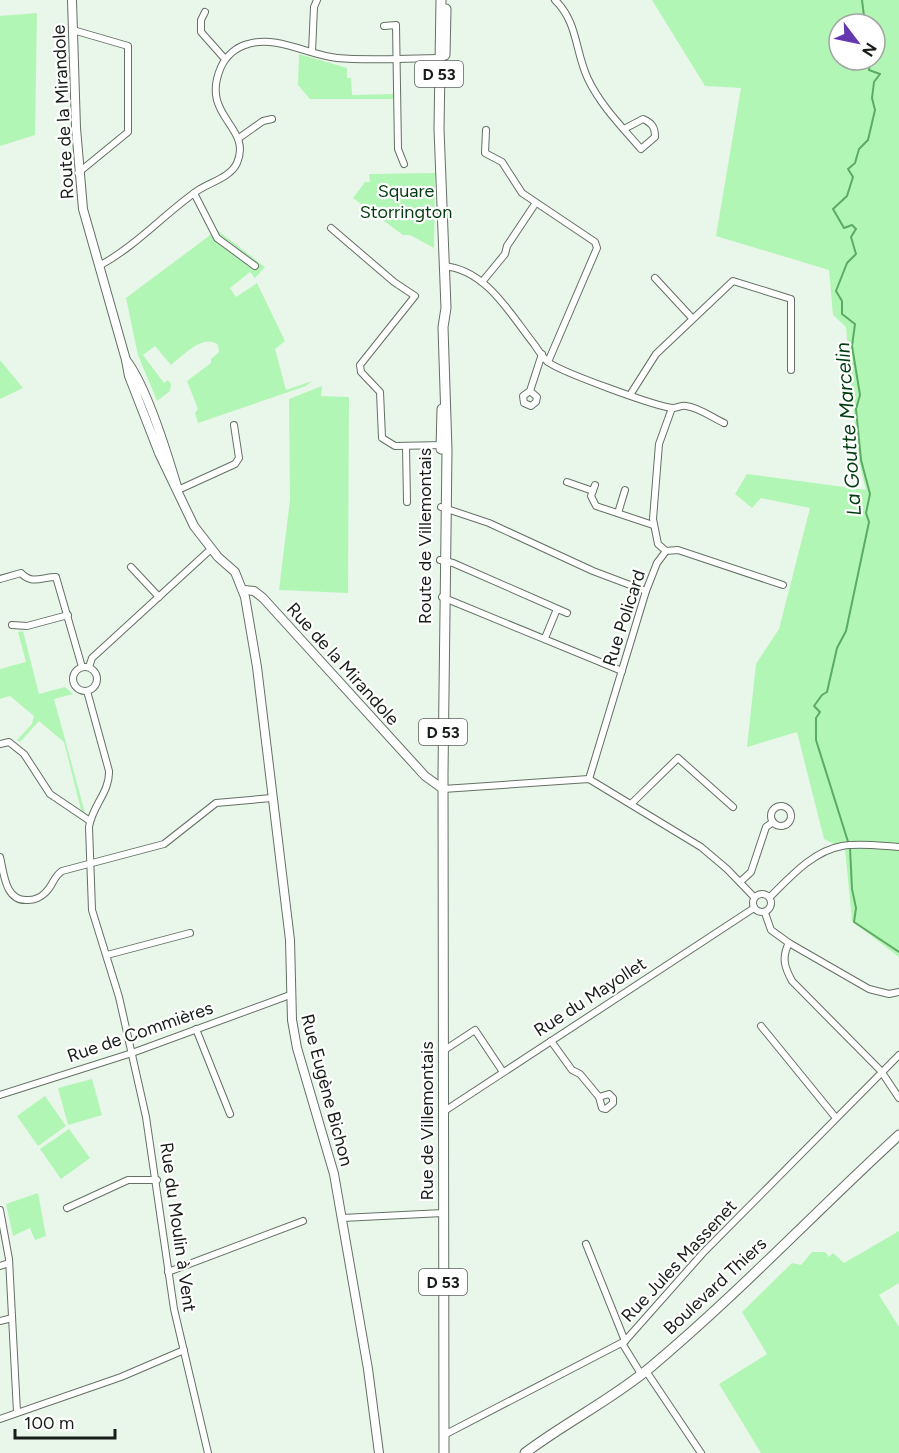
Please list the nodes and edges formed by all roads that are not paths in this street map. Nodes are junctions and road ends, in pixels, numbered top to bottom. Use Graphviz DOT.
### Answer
graph roads {
  1 [pos="72,0"];
  2 [pos="317,0"];
  3 [pos="441,0"];
  4 [pos="446,0"];
  5 [pos="555,0"];
  6 [pos="205,12"];
  7 [pos="384,26"];
  8 [pos="73,30"];
  9 [pos="312,52"];
  10 [pos="442,58"];
  11 [pos="225,59"];
  12 [pos="397,59"];
  13 [pos="272,119"];
  14 [pos="624,129"];
  15 [pos="486,130"];
  16 [pos="239,138"];
  17 [pos="404,164"];
  18 [pos="78,173"];
  19 [pos="194,193"];
  20 [pos="535,204"];
  21 [pos="331,228"];
  22 [pos="99,266"];
  23 [pos="255,266"];
  24 [pos="443,266"];
  25 [pos="655,278"];
  26 [pos="482,282"];
  27 [pos="692,318"];
  28 [pos="542,354"];
  29 [pos="548,362"];
  30 [pos="791,369"];
  31 [pos="530,391"];
  32 [pos="630,395"];
  33 [pos="672,408"];
  34 [pos="724,423"];
  35 [pos="234,425"];
  36 [pos="444,445"];
  37 [pos="406,446"];
  38 [pos="567,482"];
  39 [pos="178,490"];
  40 [pos="625,490"];
  41 [pos="407,502"];
  42 [pos="444,508"];
  43 [pos="618,513"];
  44 [pos="653,525"];
  45 [pos="211,549"];
  46 [pos="666,551"];
  47 [pos="443,561"];
  48 [pos="131,567"];
  49 [pos="0,579"];
  50 [pos="783,585"];
  51 [pos="244,590"];
  52 [pos="646,591"];
  53 [pos="159,597"];
  54 [pos="444,598"];
  55 [pos="557,609"];
  56 [pos="567,613"];
  57 [pos="68,615"];
  58 [pos="12,625"];
  59 [pos="545,638"];
  60 [pos="85,667"];
  61 [pos="622,671"];
  62 [pos="87,691"];
  63 [pos="0,744"];
  64 [pos="589,779"];
  65 [pos="444,789"];
  66 [pos="272,798"];
  67 [pos="631,804"];
  68 [pos="733,807"];
  69 [pos="90,821"];
  70 [pos="773,822"];
  71 [pos="899,847"];
  72 [pos="0,857"];
  73 [pos="90,864"];
  74 [pos="740,882"];
  75 [pos="754,897"];
  76 [pos="770,897"];
  77 [pos="754,908"];
  78 [pos="765,912"];
  79 [pos="190,933"];
  80 [pos="789,944"];
  81 [pos="107,955"];
  82 [pos="899,992"];
  83 [pos="290,995"];
  84 [pos="761,1026"];
  85 [pos="196,1029"];
  86 [pos="551,1041"];
  87 [pos="444,1051"];
  88 [pos="132,1053"];
  89 [pos="899,1055"];
  90 [pos="881,1071"];
  91 [pos="503,1072"];
  92 [pos="0,1095"];
  93 [pos="598,1097"];
  94 [pos="899,1098"];
  95 [pos="443,1112"];
  96 [pos="230,1114"];
  97 [pos="836,1118"];
  98 [pos="899,1135"];
  99 [pos="157,1180"];
  100 [pos="67,1208"];
  101 [pos="0,1210"];
  102 [pos="443,1212"];
  103 [pos="342,1218"];
  104 [pos="303,1221"];
  105 [pos="2,1228"];
  106 [pos="586,1244"];
  107 [pos="9,1263"];
  108 [pos="0,1266"];
  109 [pos="168,1272"];
  110 [pos="12,1318"];
  111 [pos="0,1321"];
  112 [pos="624,1342"];
  113 [pos="184,1350"];
  114 [pos="643,1372"];
  115 [pos="17,1412"];
  116 [pos="0,1419"];
  117 [pos="444,1434"];
  118 [pos="539,1442"];
  119 [pos="208,1453"];
  120 [pos="379,1453"];
  121 [pos="444,1453"];
  122 [pos="516,1453"];
  123 [pos="525,1453"];
  124 [pos="701,1453"];
  1 -- 8 [label="street, Route de la Mirandole"];
  2 -- 9 [label="street"];
  3 -- 10 [label="main road, Route de Villemontais / D 53"];
  4 -- 10 [label="main road, Route de Villemontais / D 53"];
  5 -- 14 [label="street"];
  6 -- 11 [label="street"];
  7 -- 12 [label="street"];
  8 -- 18 [label="street, Route de la Mirandole"];
  8 -- 18 [label="street"];
  9 -- 11 [label="street"];
  9 -- 12 [label="street"];
  10 -- 12 [label="street"];
  10 -- 24 [label="main road, Route de Villemontais / D 53"];
  11 -- 16 [label="street"];
  12 -- 17 [label="street"];
  13 -- 16 [label="street"];
  14 -- 14 [label="street"];
  15 -- 20 [label="street"];
  16 -- 19 [label="street"];
  18 -- 22 [label="street, Route de la Mirandole"];
  19 -- 22 [label="street"];
  19 -- 23 [label="street"];
  20 -- 26 [label="street"];
  20 -- 29 [label="street"];
  21 -- 37 [label="street"];
  22 -- 39 [label="street, Route de la Mirandole"];
  24 -- 26 [label="street"];
  24 -- 36 [label="main road, Route de Villemontais / D 53"];
  25 -- 27 [label="street"];
  26 -- 28 [label="street"];
  27 -- 30 [label="street"];
  27 -- 32 [label="street"];
  28 -- 29 [label="street"];
  28 -- 31 [label="street"];
  29 -- 32 [label="street"];
  32 -- 33 [label="street"];
  33 -- 34 [label="street"];
  33 -- 44 [label="street"];
  35 -- 39 [label="street"];
  36 -- 37 [label="street"];
  36 -- 42 [label="main road, Route de Villemontais / D 53"];
  37 -- 41 [label="street"];
  38 -- 43 [label="street"];
  39 -- 45 [label="street, Route de la Mirandole"];
  40 -- 43 [label="street"];
  42 -- 47 [label="main road, Route de Villemontais / D 53"];
  42 -- 52 [label="street"];
  43 -- 44 [label="street"];
  44 -- 46 [label="street"];
  45 -- 51 [label="street, Route de la Mirandole"];
  45 -- 53 [label="street"];
  46 -- 50 [label="street"];
  46 -- 52 [label="street, Rue Policard"];
  47 -- 54 [label="main road, Route de Villemontais / D 53"];
  47 -- 55 [label="street"];
  48 -- 53 [label="street"];
  49 -- 57 [label="street"];
  51 -- 65 [label="street, Rue de la Mirandole"];
  51 -- 66 [label="street, Rue Eugène Bichon"];
  52 -- 61 [label="street, Rue Policard"];
  53 -- 60 [label="street"];
  54 -- 59 [label="street"];
  54 -- 65 [label="main road, Route de Villemontais / D 53"];
  55 -- 56 [label="street"];
  55 -- 59 [label="street"];
  57 -- 58 [label="street"];
  57 -- 60 [label="street"];
  59 -- 61 [label="street"];
  60 -- 62 [label="street"];
  60 -- 62 [label="street"];
  61 -- 64 [label="street, Rue Policard"];
  62 -- 69 [label="street"];
  63 -- 69 [label="street"];
  64 -- 65 [label="street"];
  64 -- 67 [label="street"];
  65 -- 87 [label="main road, Rue de Villemontais / D 53"];
  66 -- 73 [label="street"];
  66 -- 83 [label="street, Rue Eugène Bichon"];
  67 -- 68 [label="street"];
  67 -- 74 [label="street"];
  69 -- 73 [label="street, Rue du Moulin à Vent"];
  70 -- 74 [label="street"];
  71 -- 76 [label="street"];
  72 -- 73 [label="street"];
  73 -- 81 [label="street, Rue du Moulin à Vent"];
  74 -- 75 [label="street"];
  75 -- 76 [label="street"];
  75 -- 77 [label="street"];
  76 -- 78 [label="street"];
  77 -- 78 [label="street"];
  77 -- 86 [label="street, Rue du Mayollet"];
  78 -- 80 [label="street"];
  79 -- 81 [label="street"];
  80 -- 82 [label="street"];
  80 -- 90 [label="street"];
  81 -- 88 [label="street, Rue du Moulin à Vent"];
  83 -- 85 [label="street, Rue de Commières"];
  83 -- 103 [label="street, Rue Eugène Bichon"];
  84 -- 97 [label="street"];
  85 -- 88 [label="street, Rue de Commières"];
  85 -- 96 [label="street"];
  86 -- 91 [label="street, Rue du Mayollet"];
  86 -- 93 [label="street"];
  87 -- 91 [label="street"];
  87 -- 95 [label="main road, Rue de Villemontais / D 53"];
  88 -- 92 [label="street, Rue de Commières"];
  88 -- 99 [label="street, Rue du Moulin à Vent"];
  89 -- 90 [label="street, Rue Jules Massenet"];
  90 -- 94 [label="street"];
  90 -- 97 [label="street, Rue Jules Massenet"];
  91 -- 95 [label="street, Rue du Mayollet"];
  95 -- 102 [label="main road, Rue de Villemontais / D 53"];
  97 -- 112 [label="street, Rue Jules Massenet"];
  98 -- 114 [label="main road, Boulevard Thiers"];
  99 -- 100 [label="street"];
  99 -- 109 [label="street, Rue du Moulin à Vent"];
  101 -- 105 [label="street"];
  102 -- 103 [label="street"];
  102 -- 117 [label="main road, Rue de Villemontais / D 53"];
  103 -- 120 [label="street, Rue Eugène Bichon"];
  104 -- 109 [label="street"];
  105 -- 107 [label="street"];
  106 -- 112 [label="street"];
  107 -- 108 [label="street"];
  107 -- 110 [label="street"];
  109 -- 113 [label="street, Rue du Moulin à Vent"];
  110 -- 111 [label="street"];
  110 -- 115 [label="street"];
  112 -- 114 [label="street"];
  112 -- 117 [label="street, Rue Jules Massenet"];
  113 -- 115 [label="street"];
  113 -- 119 [label="street, Rue du Moulin à Vent"];
  114 -- 118 [label="main road, Boulevard Thiers"];
  114 -- 124 [label="street"];
  115 -- 116 [label="street"];
  117 -- 121 [label="main road, Rue de Villemontais / D 53"];
  118 -- 122 [label="main road, Boulevard Thiers"];
  118 -- 123 [label="main road, Boulevard Thiers"];
}
